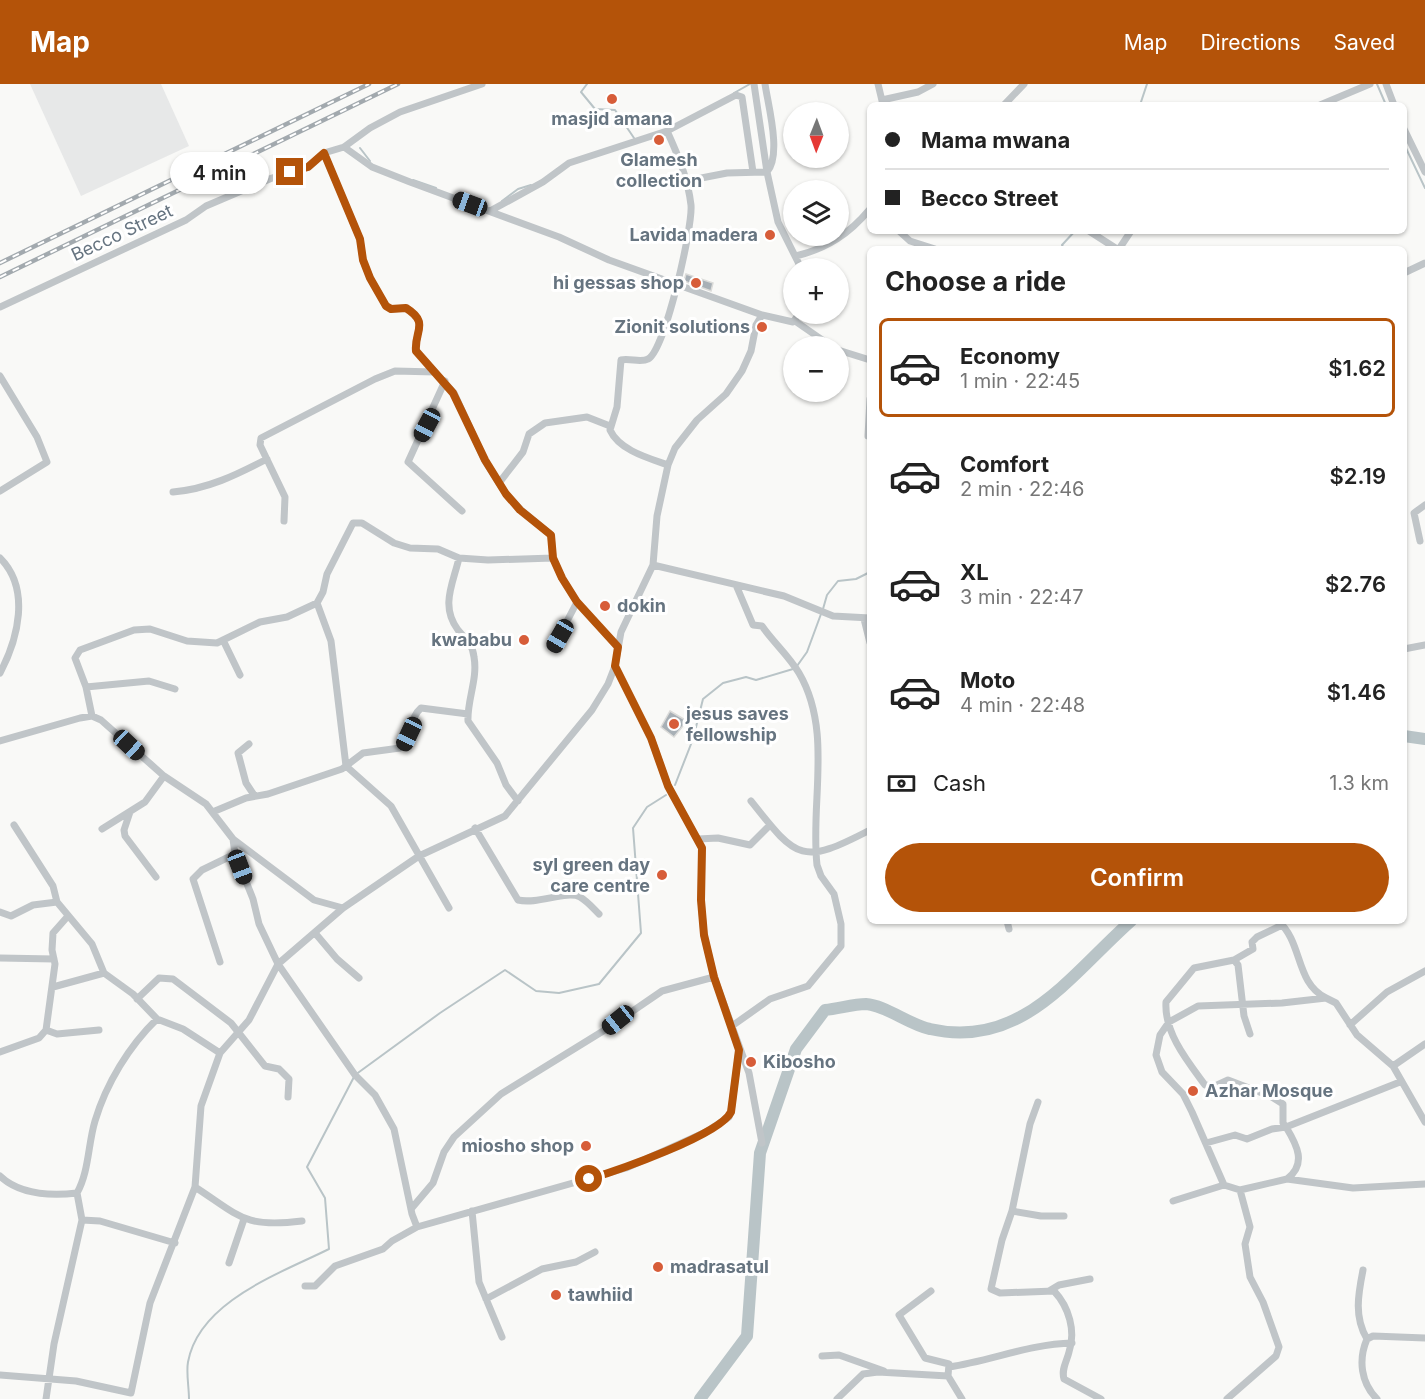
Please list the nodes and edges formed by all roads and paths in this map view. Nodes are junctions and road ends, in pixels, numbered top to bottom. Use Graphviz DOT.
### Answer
graph roads {
  1 [pos="482,84"];
  2 [pos="754,84"];
  3 [pos="765,84"];
  4 [pos="878,84"];
  5 [pos="933,84"];
  6 [pos="1370,84"];
  7 [pos="1386,84"];
  8 [pos="1020,86"];
  9 [pos="882,102"];
  10 [pos="885,102"];
  11 [pos="1007,102"];
  12 [pos="1327,102"];
  13 [pos="1393,102"];
  14 [pos="667,131"];
  15 [pos="1407,135"];
  16 [pos="344,147"];
  17 [pos="324,153"];
  18 [pos="753,172"];
  19 [pos="767,172"];
  20 [pos="1425,172"];
  21 [pos="686,181"];
  22 [pos="490,211"];
  23 [pos="867,212"];
  24 [pos="902,234"];
  25 [pos="1094,234"];
  26 [pos="926,246"];
  27 [pos="1113,246"];
  28 [pos="796,256"];
  29 [pos="1425,262"];
  30 [pos="1407,271"];
  31 [pos="677,285"];
  32 [pos="0,307"];
  33 [pos="762,315"];
  34 [pos="783,319"];
  35 [pos="799,324"];
  36 [pos="817,336"];
  37 [pos="849,353"];
  38 [pos="867,359"];
  39 [pos="435,372"];
  40 [pos="0,376"];
  41 [pos="445,381"];
  42 [pos="610,426"];
  43 [pos="267,459"];
  44 [pos="668,465"];
  45 [pos="499,483"];
  46 [pos="0,491"];
  47 [pos="173,492"];
  48 [pos="1425,505"];
  49 [pos="462,510"];
  50 [pos="284,521"];
  51 [pos="1420,541"];
  52 [pos="0,558"];
  53 [pos="459,558"];
  54 [pos="553,558"];
  55 [pos="653,565"];
  56 [pos="736,585"];
  57 [pos="577,602"];
  58 [pos="317,603"];
  59 [pos="867,618"];
  60 [pos="223,640"];
  61 [pos="1425,645"];
  62 [pos="618,647"];
  63 [pos="553,648"];
  64 [pos="1407,648"];
  65 [pos="615,666"];
  66 [pos="0,673"];
  67 [pos="240,675"];
  68 [pos="86,687"];
  69 [pos="175,689"];
  70 [pos="468,714"];
  71 [pos="92,716"];
  72 [pos="0,741"];
  73 [pos="249,744"];
  74 [pos="346,766"];
  75 [pos="164,776"];
  76 [pos="254,795"];
  77 [pos="518,801"];
  78 [pos="751,801"];
  79 [pos="215,811"];
  80 [pos="130,812"];
  81 [pos="14,825"];
  82 [pos="770,825"];
  83 [pos="475,828"];
  84 [pos="102,829"];
  85 [pos="867,832"];
  86 [pos="233,839"];
  87 [pos="698,839"];
  88 [pos="816,853"];
  89 [pos="235,854"];
  90 [pos="419,856"];
  91 [pos="156,878"];
  92 [pos="57,902"];
  93 [pos="343,908"];
  94 [pos="449,908"];
  95 [pos="0,912"];
  96 [pos="598,914"];
  97 [pos="68,916"];
  98 [pos="1278,924"];
  99 [pos="1281,924"];
  100 [pos="315,933"];
  101 [pos="0,958"];
  102 [pos="54,959"];
  103 [pos="1234,960"];
  104 [pos="219,962"];
  105 [pos="278,964"];
  106 [pos="1425,971"];
  107 [pos="104,973"];
  108 [pos="714,977"];
  109 [pos="359,978"];
  110 [pos="53,987"];
  111 [pos="1326,998"];
  112 [pos="137,999"];
  113 [pos="1242,1003"];
  114 [pos="156,1019"];
  115 [pos="1169,1022"];
  116 [pos="1350,1025"];
  117 [pos="732,1026"];
  118 [pos="46,1030"];
  119 [pos="99,1030"];
  120 [pos="239,1032"];
  121 [pos="1250,1034"];
  122 [pos="1425,1044"];
  123 [pos="739,1050"];
  124 [pos="0,1052"];
  125 [pos="220,1053"];
  126 [pos="1393,1066"];
  127 [pos="1400,1082"];
  128 [pos="288,1097"];
  129 [pos="1425,1099"];
  130 [pos="1038,1102"];
  131 [pos="1415,1103"];
  132 [pos="1425,1122"];
  133 [pos="1286,1127"];
  134 [pos="762,1143"];
  135 [pos="1206,1143"];
  136 [pos="0,1176"];
  137 [pos="1287,1179"];
  138 [pos="1425,1184"];
  139 [pos="1224,1185"];
  140 [pos="195,1187"];
  141 [pos="1240,1190"];
  142 [pos="77,1193"];
  143 [pos="1173,1201"];
  144 [pos="411,1209"];
  145 [pos="472,1211"];
  146 [pos="1012,1211"];
  147 [pos="1064,1216"];
  148 [pos="244,1219"];
  149 [pos="82,1220"];
  150 [pos="302,1221"];
  151 [pos="417,1227"];
  152 [pos="175,1243"];
  153 [pos="595,1252"];
  154 [pos="229,1263"];
  155 [pos="1363,1270"];
  156 [pos="1090,1280"];
  157 [pos="305,1286"];
  158 [pos="931,1291"];
  159 [pos="1049,1291"];
  160 [pos="486,1299"];
  161 [pos="502,1337"];
  162 [pos="1425,1338"];
  163 [pos="1367,1340"];
  164 [pos="1072,1343"];
  165 [pos="822,1356"];
  166 [pos="949,1367"];
  167 [pos="891,1374"];
  168 [pos="0,1375"];
  169 [pos="948,1376"];
  170 [pos="49,1379"];
  171 [pos="46,1399"];
  172 [pos="837,1399"];
  173 [pos="962,1399"];
  174 [pos="1101,1399"];
  175 [pos="1227,1399"];
  176 [pos="1377,1399"];
  1 -- 16 [label="street, Becco Street"];
  2 -- 19 [label="street"];
  3 -- 19 [label="street"];
  4 -- 9 [label="street"];
  5 -- 10 [label="street"];
  6 -- 12 [label="street"];
  7 -- 13 [label="street"];
  8 -- 11 [label="street"];
  14 -- 18 [label="street"];
  14 -- 21 [label="street"];
  14 -- 22 [label="street"];
  15 -- 20 [label="street"];
  16 -- 17 [label="street, Becco Street"];
  16 -- 22 [label="street"];
  17 -- 32 [label="street, Becco Street"];
  17 -- 39 [label="street"];
  18 -- 19 [label="street"];
  18 -- 21 [label="street"];
  19 -- 28 [label="street"];
  21 -- 31 [label="street"];
  22 -- 31 [label="street"];
  23 -- 28 [label="street"];
  24 -- 26 [label="street"];
  25 -- 27 [label="street"];
  29 -- 30 [label="street"];
  31 -- 33 [label="street"];
  31 -- 42 [label="street"];
  33 -- 34 [label="street"];
  33 -- 44 [label="street"];
  35 -- 36 [label="street"];
  37 -- 38 [label="street"];
  39 -- 41 [label="street"];
  39 -- 43 [label="street"];
  40 -- 46 [label="street"];
  41 -- 45 [label="street"];
  41 -- 49 [label="street"];
  42 -- 44 [label="street"];
  42 -- 45 [label="street"];
  43 -- 47 [label="street"];
  43 -- 50 [label="street"];
  44 -- 55 [label="street"];
  45 -- 54 [label="street"];
  48 -- 51 [label="street"];
  52 -- 66 [label="street"];
  53 -- 54 [label="street"];
  53 -- 58 [label="street"];
  53 -- 70 [label="street"];
  54 -- 57 [label="street"];
  55 -- 56 [label="street"];
  55 -- 62 [label="street"];
  56 -- 59 [label="street"];
  56 -- 88 [label="street"];
  57 -- 62 [label="street"];
  57 -- 63 [label="street"];
  58 -- 60 [label="street"];
  58 -- 74 [label="street"];
  60 -- 67 [label="street"];
  60 -- 68 [label="street"];
  61 -- 64 [label="street"];
  62 -- 65 [label="street"];
  65 -- 77 [label="street"];
  65 -- 87 [label="street"];
  68 -- 69 [label="street"];
  68 -- 71 [label="street"];
  70 -- 74 [label="street"];
  70 -- 77 [label="street"];
  71 -- 72 [label="street"];
  71 -- 75 [label="street"];
  73 -- 76 [label="street"];
  74 -- 76 [label="street"];
  74 -- 90 [label="street"];
  75 -- 79 [label="street"];
  75 -- 80 [label="street"];
  76 -- 79 [label="street"];
  77 -- 83 [label="street"];
  78 -- 82 [label="street"];
  79 -- 86 [label="street"];
  80 -- 84 [label="street"];
  80 -- 91 [label="street"];
  81 -- 92 [label="street"];
  82 -- 87 [label="street"];
  82 -- 88 [label="street"];
  83 -- 90 [label="street"];
  83 -- 96 [label="street"];
  85 -- 88 [label="street"];
  86 -- 89 [label="street"];
  86 -- 93 [label="street"];
  87 -- 108 [label="street"];
  88 -- 117 [label="street"];
  89 -- 104 [label="street"];
  89 -- 105 [label="street"];
  90 -- 93 [label="street"];
  90 -- 94 [label="street"];
  92 -- 95 [label="street"];
  92 -- 97 [label="street"];
  93 -- 100 [label="street"];
  97 -- 102 [label="street"];
  97 -- 107 [label="street"];
  98 -- 103 [label="street"];
  99 -- 111 [label="street"];
  100 -- 105 [label="street"];
  100 -- 109 [label="street"];
  101 -- 102 [label="street"];
  102 -- 110 [label="street"];
  103 -- 113 [label="street"];
  103 -- 115 [label="street"];
  105 -- 120 [label="street"];
  105 -- 144 [label="street"];
  106 -- 116 [label="street"];
  107 -- 110 [label="street"];
  107 -- 112 [label="street"];
  108 -- 117 [label="street"];
  108 -- 144 [label="street"];
  110 -- 118 [label="street"];
  111 -- 113 [label="street"];
  111 -- 116 [label="street"];
  112 -- 114 [label="street"];
  112 -- 120 [label="street"];
  113 -- 115 [label="street"];
  113 -- 121 [label="street"];
  114 -- 125 [label="street"];
  114 -- 142 [label="street"];
  115 -- 133 [label="street"];
  115 -- 135 [label="street"];
  116 -- 126 [label="street"];
  117 -- 123 [label="street"];
  118 -- 119 [label="street"];
  118 -- 124 [label="street"];
  120 -- 125 [label="street"];
  120 -- 128 [label="street"];
  122 -- 126 [label="street"];
  123 -- 134 [label="street"];
  123 -- 145 [label="street"];
  125 -- 140 [label="street"];
  126 -- 127 [label="street"];
  127 -- 131 [label="street"];
  127 -- 133 [label="street"];
  129 -- 131 [label="street"];
  130 -- 146 [label="street"];
  131 -- 132 [label="street"];
  133 -- 135 [label="street"];
  133 -- 137 [label="street"];
  135 -- 139 [label="street"];
  136 -- 142 [label="street"];
  137 -- 138 [label="street"];
  137 -- 141 [label="street"];
  139 -- 141 [label="street"];
  139 -- 143 [label="street"];
  140 -- 148 [label="street"];
  140 -- 152 [label="street"];
  141 -- 175 [label="street"];
  142 -- 149 [label="street"];
  144 -- 151 [label="street"];
  145 -- 151 [label="street"];
  145 -- 160 [label="street"];
  146 -- 147 [label="street"];
  146 -- 159 [label="street"];
  148 -- 150 [label="street"];
  148 -- 154 [label="street"];
  149 -- 152 [label="street"];
  149 -- 170 [label="street"];
  151 -- 157 [label="street"];
  152 -- 170 [label="street"];
  153 -- 160 [label="street"];
  155 -- 163 [label="street"];
  156 -- 159 [label="street"];
  158 -- 166 [label="street"];
  159 -- 164 [label="street"];
  160 -- 161 [label="street"];
  162 -- 163 [label="street"];
  163 -- 176 [label="street"];
  164 -- 166 [label="street"];
  164 -- 174 [label="street"];
  165 -- 167 [label="street"];
  166 -- 169 [label="street"];
  167 -- 169 [label="street"];
  167 -- 172 [label="street"];
  168 -- 170 [label="street"];
  169 -- 173 [label="street"];
  170 -- 171 [label="street"];
}
